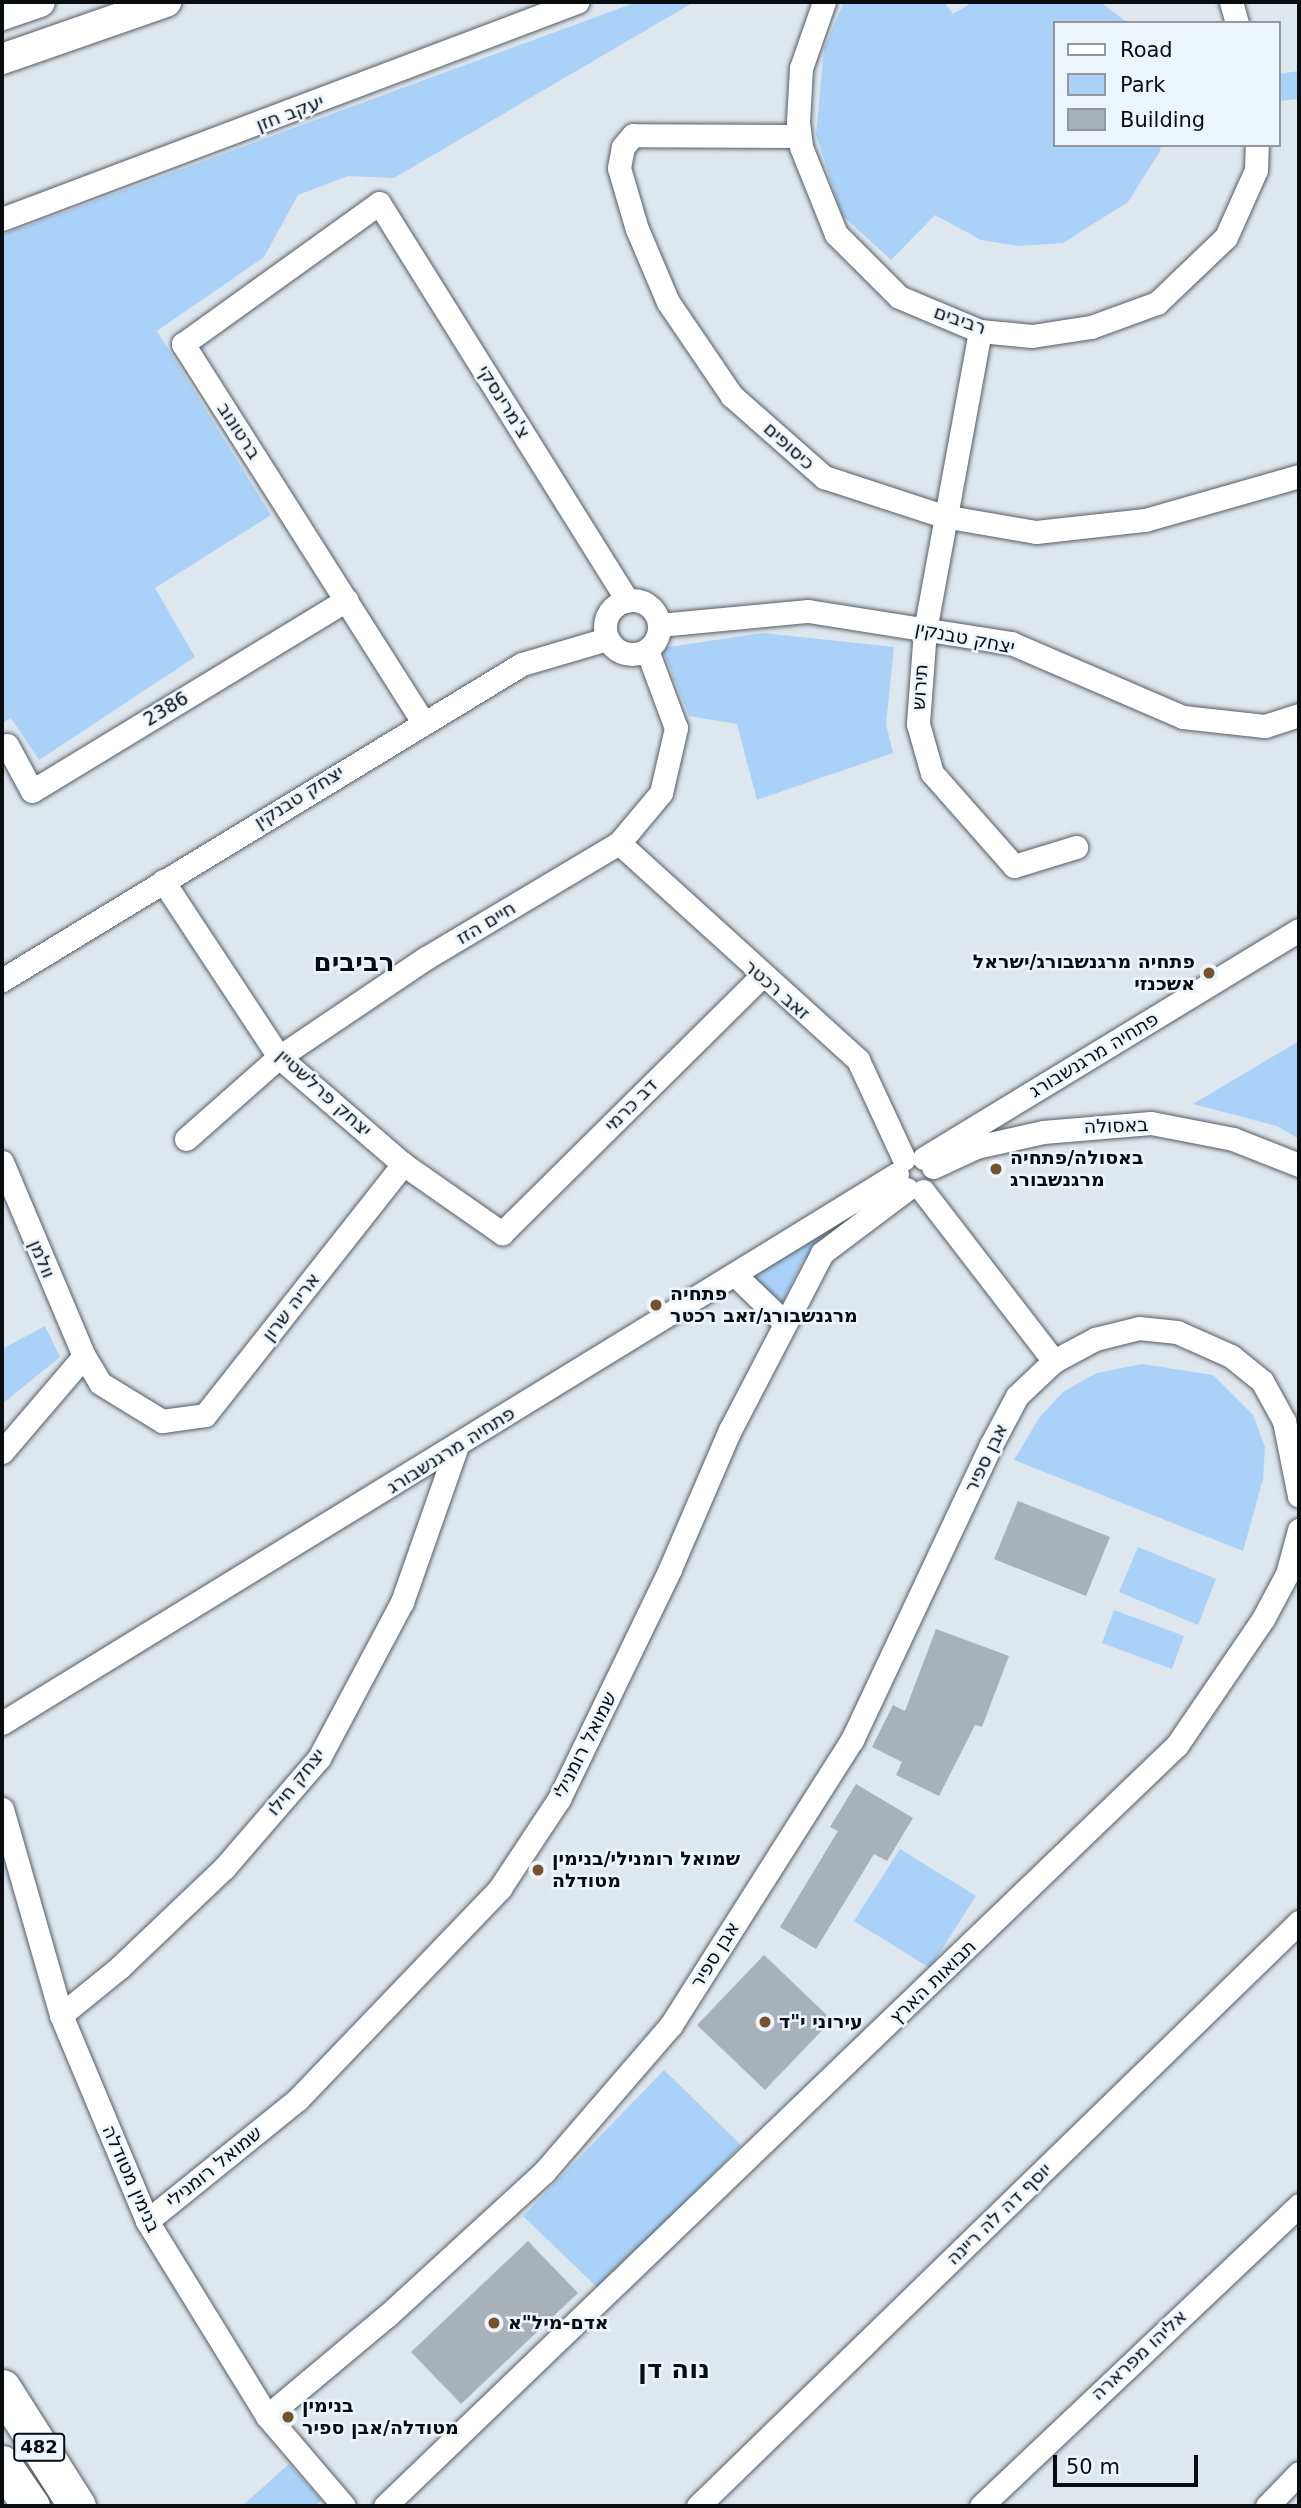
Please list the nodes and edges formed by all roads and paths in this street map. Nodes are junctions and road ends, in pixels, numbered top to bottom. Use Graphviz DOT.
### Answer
graph roads {
  1 [pos="40,2"];
  2 [pos="166,2"];
  3 [pos="577,2"];
  4 [pos="824,2"];
  5 [pos="1231,2"];
  6 [pos="2,15"];
  7 [pos="1236,21"];
  8 [pos="2,59"];
  9 [pos="799,136"];
  10 [pos="1257,147"];
  11 [pos="379,203"];
  12 [pos="2,219"];
  13 [pos="980,331"];
  14 [pos="1299,476"];
  15 [pos="943,516"];
  16 [pos="346,600"];
  17 [pos="628,601"];
  18 [pos="659,625"];
  19 [pos="925,630"];
  20 [pos="607,639"];
  21 [pos="647,650"];
  22 [pos="1299,715"];
  23 [pos="423,722"];
  24 [pos="7,745"];
  25 [pos="619,843"];
  26 [pos="1076,847"];
  27 [pos="163,881"];
  28 [pos="1299,930"];
  29 [pos="761,977"];
  30 [pos="2,980"];
  31 [pos="279,1057"];
  32 [pos="186,1139"];
  33 [pos="2,1162"];
  34 [pos="403,1164"];
  35 [pos="1299,1165"];
  36 [pos="915,1173"];
  37 [pos="10,1205"];
  38 [pos="502,1233"];
  39 [pos="735,1276"];
  40 [pos="784,1322"];
  41 [pos="84,1356"];
  42 [pos="1054,1361"];
  43 [pos="162,1420"];
  44 [pos="457,1446"];
  45 [pos="2,1452"];
  46 [pos="408,1476"];
  47 [pos="1299,1496"];
  48 [pos="430,1513"];
  49 [pos="1299,1530"];
  50 [pos="1293,1576"];
  51 [pos="2,1723"];
  52 [pos="2,1809"];
  53 [pos="1299,1922"];
  54 [pos="61,2015"];
  55 [pos="1299,2205"];
  56 [pos="147,2221"];
  57 [pos="2,2388"];
  58 [pos="267,2416"];
  59 [pos="2,2463"];
  60 [pos="1299,2473"];
  61 [pos="31,2506"];
  62 [pos="77,2506"];
  63 [pos="344,2506"];
  64 [pos="385,2506"];
  65 [pos="698,2506"];
  66 [pos="981,2506"];
  67 [pos="1266,2506"];
  1 -- 6 [label="street"];
  2 -- 8 [label="street"];
  3 -- 12 [label="street, יעקב חזן"];
  4 -- 9 [label="street, רביבים"];
  5 -- 7 [label="street"];
  9 -- 13 [label="street, רביבים"];
  9 -- 15 [label="street, כיסופים"];
  10 -- 13 [label="street, רביבים"];
  11 -- 16 [label="street, ברטונוב"];
  11 -- 17 [label="street, צ'מרינסקי"];
  13 -- 15 [label="street, תירוש"];
  14 -- 15 [label="street, כיסופים"];
  15 -- 19 [label="street, תירוש"];
  16 -- 23 [label="street, ברטונוב"];
  16 -- 24 [label="street, 2386"];
  17 -- 18 [label="street"];
  17 -- 20 [label="street"];
  18 -- 19 [label="street, יצחק טבנקין"];
  18 -- 21 [label="street"];
  19 -- 22 [label="street, יצחק טבנקין"];
  19 -- 26 [label="street, תירוש"];
  20 -- 21 [label="street"];
  20 -- 23 [label="street, יצחק טבנקין"];
  21 -- 25 [label="street, חיים הזז"];
  23 -- 27 [label="street, יצחק טבנקין"];
  25 -- 29 [label="street, זאב רכטר"];
  25 -- 31 [label="street, חיים הזז"];
  27 -- 30 [label="street, יצחק טבנקין"];
  27 -- 31 [label="street, יצחק פרלשטיין"];
  28 -- 36 [label="street, פתחיה מרגנשבורג"];
  29 -- 36 [label="street, זאב רכטר"];
  29 -- 38 [label="street, דב כרמי"];
  31 -- 32 [label="street, חיים הזז"];
  31 -- 34 [label="street, יצחק פרלשטיין"];
  33 -- 37 [label="street, וולמן"];
  34 -- 38 [label="street, יצחק פרלשטיין"];
  34 -- 43 [label="street, אריה שרון"];
  35 -- 36 [label="street, באסולה"];
  36 -- 39 [label="street, פתחיה מרגנשבורג"];
  36 -- 40 [label="street, שמואל רומנילי"];
  36 -- 42 [label="street, זאב רכטר"];
  37 -- 41 [label="street, וולמן"];
  39 -- 40 [label="street"];
  39 -- 44 [label="street, פתחיה מרגנשבורג"];
  40 -- 56 [label="street, שמואל רומנילי"];
  41 -- 43 [label="street, וולמן"];
  41 -- 45 [label="street"];
  42 -- 47 [label="street"];
  42 -- 58 [label="street, אבן ספיר"];
  44 -- 46 [label="street, פתחיה מרגנשבורג"];
  44 -- 48 [label="street, יצחק חילו"];
  46 -- 48 [label="street"];
  46 -- 51 [label="street, פתחיה מרגנשבורג"];
  48 -- 54 [label="street, יצחק חילו"];
  49 -- 50 [label="street, תבואות הארץ"];
  50 -- 64 [label="street, תבואות הארץ"];
  52 -- 54 [label="street, בנימין מטודלה"];
  53 -- 65 [label="street, יוסף דה לה ריינה"];
  54 -- 56 [label="street, בנימין מטודלה"];
  55 -- 66 [label="street, אליהו מפרארה"];
  56 -- 58 [label="street, בנימין מטודלה"];
  57 -- 62 [label="main road, 482"];
  58 -- 63 [label="street, בנימין מטודלה"];
  59 -- 61 [label="main road, 482"];
  60 -- 67 [label="street"];
}
